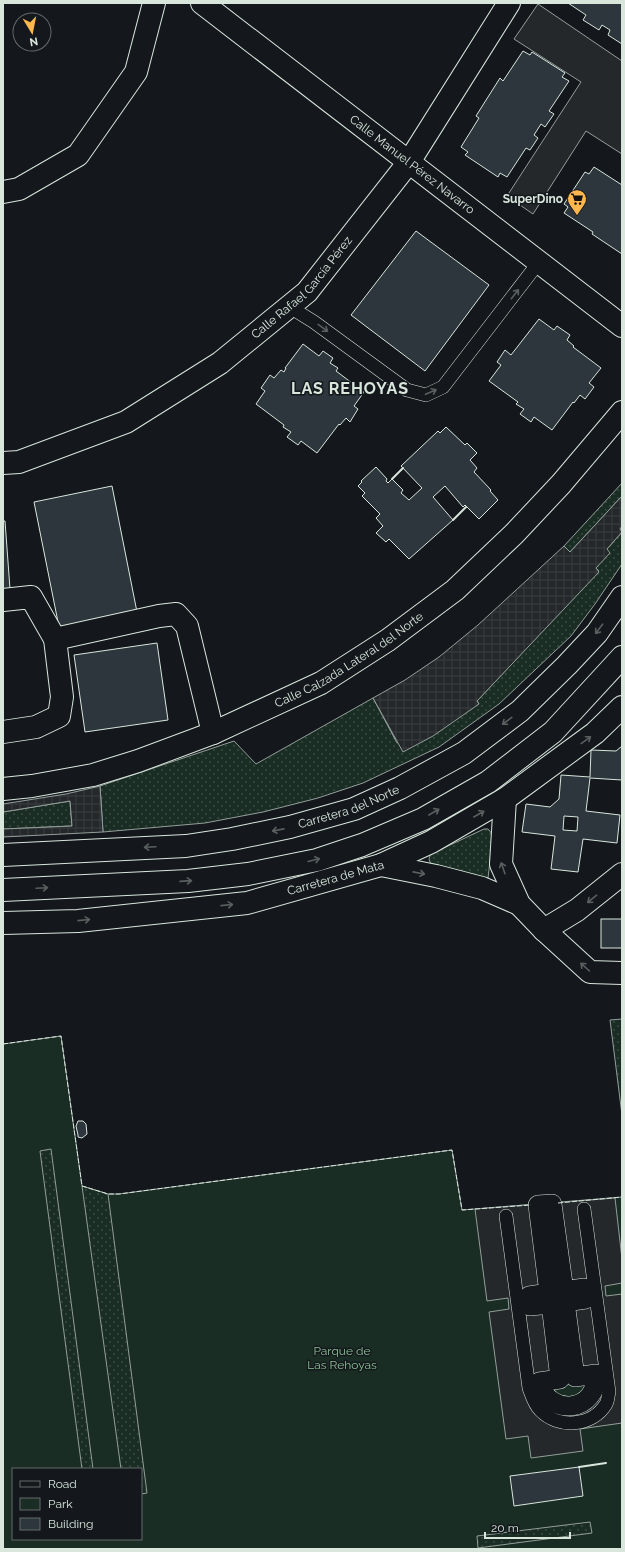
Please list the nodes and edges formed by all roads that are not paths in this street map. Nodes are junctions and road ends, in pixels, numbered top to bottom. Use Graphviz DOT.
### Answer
graph roads {
  1 [pos="154,3"];
  2 [pos="202,3"];
  3 [pos="509,3"];
  4 [pos="409,162"];
  5 [pos="3,192"];
  6 [pos="539,262"];
  7 [pos="290,307"];
  8 [pos="622,326"];
  9 [pos="622,412"];
  10 [pos="3,463"];
  11 [pos="622,597"];
  12 [pos="3,600"];
  13 [pos="55,639"];
  14 [pos="622,657"];
  15 [pos="622,707"];
  16 [pos="3,732"];
  17 [pos="213,733"];
  18 [pos="3,789"];
  19 [pos="505,799"];
  20 [pos="3,855"];
  21 [pos="381,866"];
  22 [pos="622,874"];
  23 [pos="3,890"];
  24 [pos="519,904"];
  25 [pos="3,923"];
  26 [pos="544,930"];
  27 [pos="622,973"];
  28 [pos="584,1210"];
  29 [pos="506,1216"];
  30 [pos="575,1377"];
  1 -- 5 [label="street"];
  2 -- 4 [label="street, Calle Manuel Pérez Navarro"];
  3 -- 4 [label="street, Calle Rafael García Pérez"];
  4 -- 6 [label="street, Calle Manuel Pérez Navarro"];
  4 -- 7 [label="street, Calle Rafael García Pérez"];
  7 -- 6 [label="lane, one-way"];
  6 -- 8 [label="street, Calle Manuel Pérez Navarro"];
  7 -- 10 [label="street, Calle Rafael García Pérez"];
  9 -- 17 [label="street, Calle Calzada Lateral del Norte"];
  11 -- 20 [label="street, Carretera del Norte, one-way"];
  12 -- 13 [label="street"];
  13 -- 16 [label="street"];
  13 -- 17 [label="street"];
  23 -- 14 [label="street, one-way"];
  19 -- 15 [label="street, Carretera de Mata, one-way"];
  17 -- 18 [label="street, Calle Calzada Lateral del Norte"];
  21 -- 19 [label="street, Carretera de Mata, one-way"];
  24 -- 19 [label="street, one-way"];
  21 -- 24 [label="street, one-way"];
  25 -- 21 [label="street, Carretera de Mata, one-way"];
  22 -- 26 [label="street, one-way"];
  24 -- 26 [label="street"];
  27 -- 26 [label="street, one-way"];
  28 -- 29 [label="lane"];
  30 -- 30 [label="street"];
}
